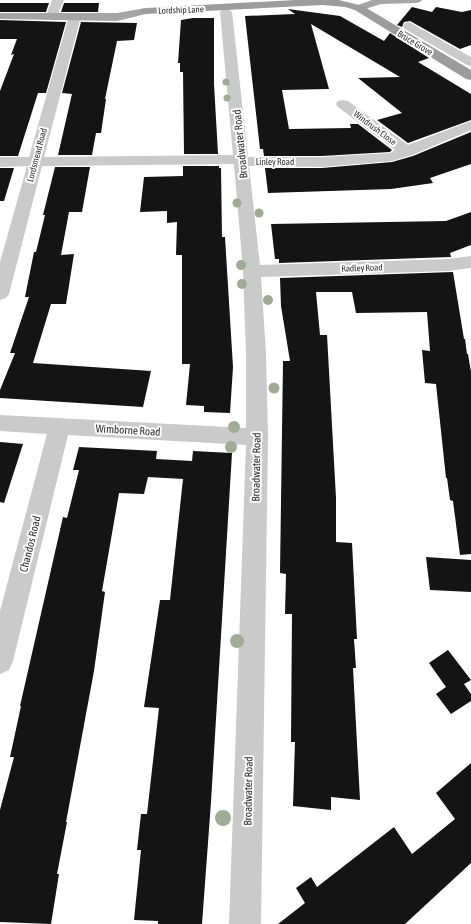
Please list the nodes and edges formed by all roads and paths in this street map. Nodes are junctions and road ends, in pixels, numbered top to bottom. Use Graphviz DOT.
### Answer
graph roads {
  1 [pos="58,0"];
  2 [pos="416,0"];
  3 [pos="264,2"];
  4 [pos="144,6"];
  5 [pos="359,8"];
  6 [pos="226,12"];
  7 [pos="0,16"];
  8 [pos="52,16"];
  9 [pos="75,16"];
  10 [pos="409,26"];
  11 [pos="468,56"];
  12 [pos="444,61"];
  13 [pos="471,76"];
  14 [pos="343,104"];
  15 [pos="471,125"];
  16 [pos="407,152"];
  17 [pos="242,160"];
  18 [pos="0,162"];
  19 [pos="35,162"];
  20 [pos="470,263"];
  21 [pos="252,271"];
  22 [pos="0,294"];
  23 [pos="0,423"];
  24 [pos="59,427"];
  25 [pos="257,436"];
  26 [pos="0,661"];
  27 [pos="245,924"];
  1 -- 8 [label="street"];
  2 -- 5 [label="main road, Lordship Lane"];
  3 -- 4 [label="highway, Lordship Lane"];
  3 -- 5 [label="highway, Lordship Lane"];
  4 -- 6 [label="highway, Lordship Lane"];
  4 -- 9 [label="main road, Lordship Lane"];
  5 -- 6 [label="highway, Lordship Lane"];
  5 -- 12 [label="highway, Bruce Grove"];
  6 -- 17 [label="street, Broadwater Road"];
  7 -- 8 [label="main road, Lordship Lane"];
  8 -- 9 [label="main road, Lordship Lane"];
  9 -- 19 [label="street, Lordsmead Road"];
  10 -- 11 [label="street"];
  11 -- 12 [label="street"];
  12 -- 13 [label="highway, Bruce Grove"];
  14 -- 16 [label="street, Windrush Close"];
  15 -- 16 [label="street, Linley Road"];
  16 -- 17 [label="street, Linley Road"];
  17 -- 19 [label="street, Linley Road"];
  17 -- 21 [label="street, Broadwater Road"];
  18 -- 19 [label="street, Linley Road"];
  19 -- 22 [label="street, Lordsmead Road"];
  20 -- 21 [label="street, Radley Road"];
  21 -- 25 [label="street, Broadwater Road"];
  23 -- 24 [label="street, Wimborne Road"];
  24 -- 25 [label="street, Wimborne Road"];
  24 -- 26 [label="street, Chandos Road"];
  25 -- 27 [label="street, Broadwater Road"];
}
